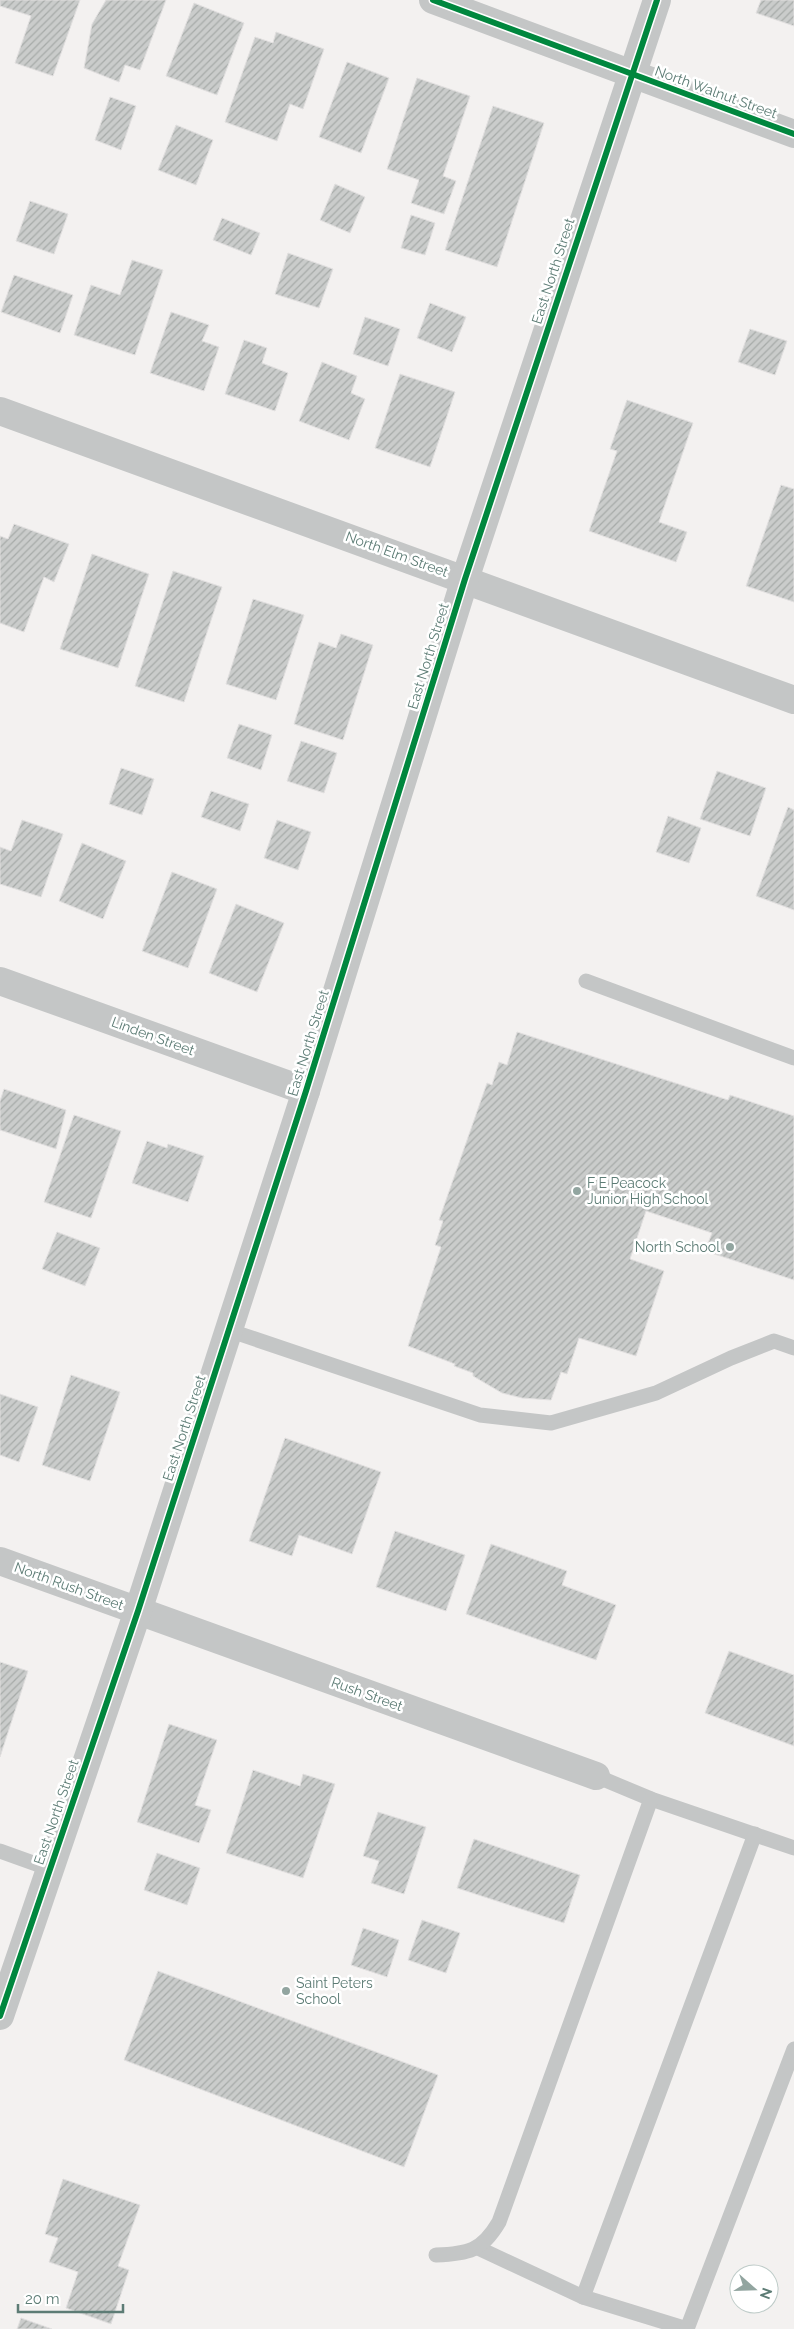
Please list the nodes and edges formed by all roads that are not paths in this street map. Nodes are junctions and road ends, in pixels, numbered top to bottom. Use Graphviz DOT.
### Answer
graph roads {
  1 [pos="433,0"];
  2 [pos="657,0"];
  3 [pos="631,74"];
  4 [pos="794,134"];
  5 [pos="0,411"];
  6 [pos="465,579"];
  7 [pos="794,700"];
  8 [pos="0,981"];
  9 [pos="586,981"];
  10 [pos="794,1058"];
  11 [pos="306,1091"];
  12 [pos="228,1330"];
  13 [pos="794,1348"];
  14 [pos="0,1561"];
  15 [pos="138,1611"];
  16 [pos="596,1776"];
  17 [pos="651,1799"];
  18 [pos="755,1834"];
  19 [pos="794,1848"];
  20 [pos="0,1851"];
  21 [pos="50,1870"];
  22 [pos="0,2016"];
  23 [pos="794,2049"];
  24 [pos="478,2248"];
  25 [pos="436,2256"];
  26 [pos="583,2297"];
  27 [pos="687,2329"];
  1 -- 3 [label="street, North Walnut Street"];
  2 -- 3 [label="street, East North Street"];
  3 -- 4 [label="street, North Walnut Street"];
  3 -- 6 [label="street, East North Street"];
  5 -- 6 [label="street, North Elm Street"];
  6 -- 7 [label="street, North Elm Street"];
  6 -- 11 [label="street, East North Street"];
  8 -- 11 [label="street, Linden Street"];
  9 -- 10 [label="lane"];
  11 -- 12 [label="street, East North Street"];
  12 -- 13 [label="lane"];
  12 -- 15 [label="street, East North Street"];
  14 -- 15 [label="street, North Rush Street"];
  15 -- 16 [label="street, Rush Street"];
  15 -- 21 [label="street, East North Street"];
  16 -- 17 [label="lane"];
  17 -- 18 [label="lane"];
  17 -- 24 [label="lane"];
  18 -- 19 [label="lane"];
  18 -- 26 [label="lane"];
  20 -- 21 [label="lane"];
  21 -- 22 [label="street, East North Street"];
  23 -- 27 [label="lane"];
  24 -- 25 [label="lane"];
  24 -- 26 [label="lane"];
  26 -- 27 [label="lane"];
}
